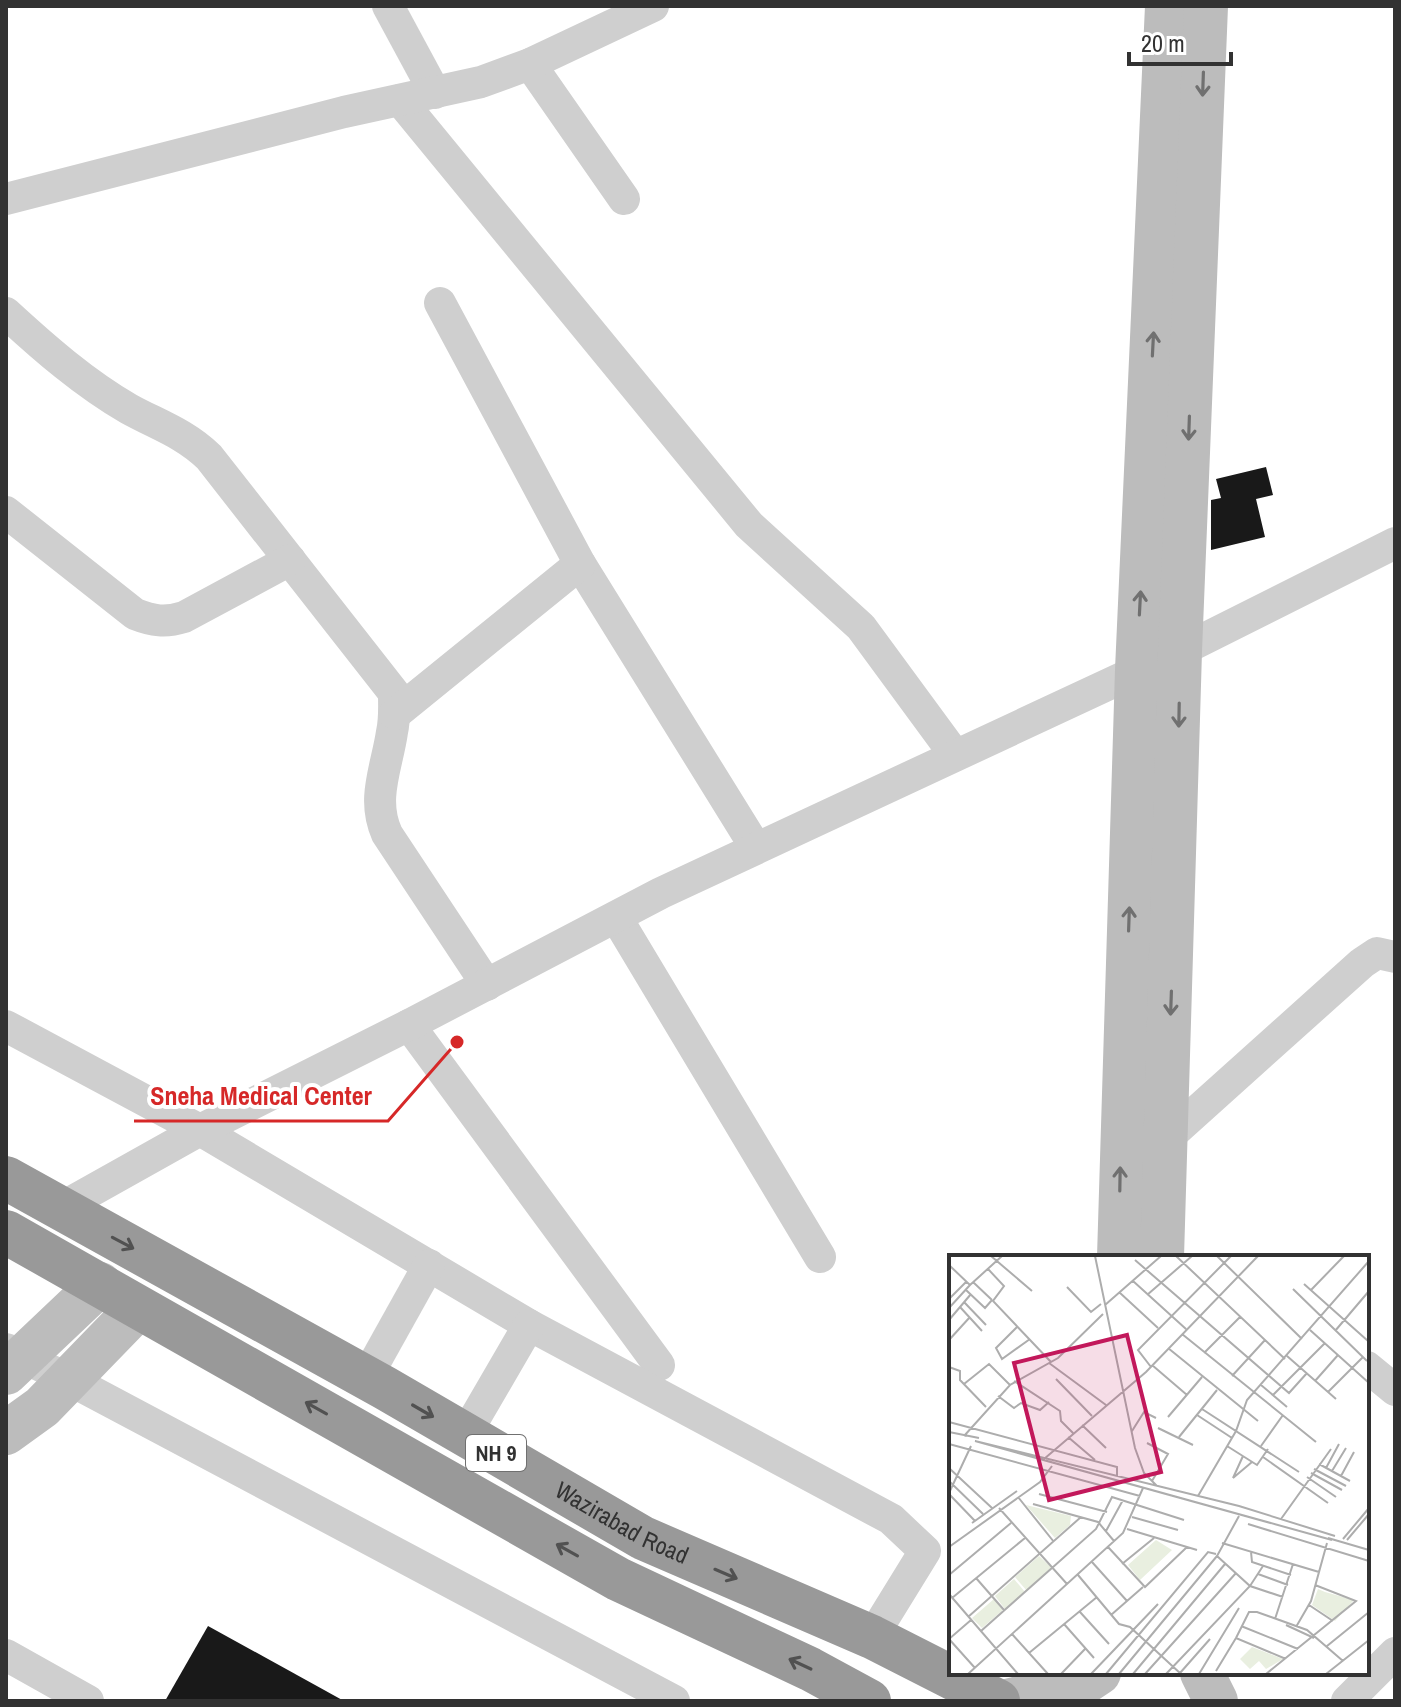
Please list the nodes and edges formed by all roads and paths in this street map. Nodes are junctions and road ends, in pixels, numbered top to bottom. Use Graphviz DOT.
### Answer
graph roads {
  1 [pos="388,6"];
  2 [pos="653,6"];
  3 [pos="1167,6"];
  4 [pos="1206,6"];
  5 [pos="530,64"];
  6 [pos="435,93"];
  7 [pos="400,100"];
  8 [pos="6,199"];
  9 [pos="624,199"];
  10 [pos="1178,203"];
  11 [pos="440,303"];
  12 [pos="6,313"];
  13 [pos="6,512"];
  14 [pos="1395,543"];
  15 [pos="290,560"];
  16 [pos="580,564"];
  17 [pos="1180,651"];
  18 [pos="1137,670"];
  19 [pos="395,714"];
  20 [pos="955,755"];
  21 [pos="756,848"];
  22 [pos="616,917"];
  23 [pos="1395,957"];
  24 [pos="487,985"];
  25 [pos="409,1025"];
  26 [pos="6,1026"];
  27 [pos="200,1130"];
  28 [pos="1166,1139"];
  29 [pos="6,1178"];
  30 [pos="59,1209"];
  31 [pos="6,1232"];
  32 [pos="1119,1255"];
  33 [pos="1162,1255"];
  34 [pos="820,1257"];
  35 [pos="429,1265"];
  36 [pos="100,1284"];
  37 [pos="138,1308"];
  38 [pos="529,1325"];
  39 [pos="11,1360"];
  40 [pos="659,1365"];
  41 [pos="1369,1369"];
  42 [pos="366,1378"];
  43 [pos="68,1379"];
  44 [pos="1395,1390"];
  45 [pos="6,1433"];
  46 [pos="465,1435"];
  47 [pos="872,1637"];
  48 [pos="1395,1653"];
  49 [pos="6,1655"];
  50 [pos="1096,1675"];
  51 [pos="1203,1675"];
  52 [pos="88,1701"];
  53 [pos="674,1701"];
  54 [pos="869,1701"];
  55 [pos="998,1701"];
  56 [pos="1007,1701"];
  57 [pos="1216,1701"];
  58 [pos="1347,1701"];
  1 -- 6 [label="street"];
  2 -- 5 [label="street"];
  3 -- 10 [label="main road"];
  4 -- 10 [label="main road, one-way"];
  5 -- 6 [label="street"];
  5 -- 9 [label="street"];
  6 -- 7 [label="street"];
  7 -- 8 [label="street"];
  7 -- 20 [label="street"];
  10 -- 17 [label="main road, one-way"];
  18 -- 10 [label="main road, one-way"];
  11 -- 16 [label="street"];
  12 -- 15 [label="street"];
  13 -- 15 [label="street"];
  14 -- 17 [label="street"];
  15 -- 19 [label="street"];
  16 -- 19 [label="street"];
  16 -- 21 [label="street"];
  17 -- 18 [label="street"];
  17 -- 28 [label="main road, one-way"];
  18 -- 20 [label="street"];
  32 -- 18 [label="main road, one-way"];
  19 -- 24 [label="street"];
  20 -- 21 [label="street"];
  21 -- 22 [label="street"];
  22 -- 24 [label="street"];
  22 -- 34 [label="street"];
  23 -- 28 [label="street"];
  24 -- 25 [label="street"];
  25 -- 27 [label="street"];
  25 -- 40 [label="street"];
  26 -- 27 [label="street"];
  27 -- 30 [label="street"];
  27 -- 35 [label="street"];
  28 -- 33 [label="main road"];
  29 -- 30 [label="highway, Wazirabad Road / NH 9"];
  30 -- 42 [label="highway, Wazirabad Road / NH 9, one-way"];
  31 -- 36 [label="highway, Wazirabad Road / NH 9"];
  35 -- 38 [label="street"];
  35 -- 42 [label="street"];
  36 -- 37 [label="highway, Wazirabad Road / NH 9"];
  36 -- 39 [label="main road"];
  37 -- 43 [label="main road"];
  54 -- 37 [label="highway, Wazirabad Road / NH 9, one-way"];
  38 -- 46 [label="street"];
  38 -- 47 [label="street"];
  39 -- 43 [label="street"];
  41 -- 44 [label="street"];
  42 -- 46 [label="highway, Wazirabad Road / NH 9, one-way"];
  43 -- 45 [label="main road"];
  43 -- 53 [label="street"];
  46 -- 47 [label="highway, Wazirabad Road / NH 9, one-way"];
  47 -- 55 [label="highway, Wazirabad Road / NH 9"];
  48 -- 58 [label="street"];
  49 -- 52 [label="street"];
  50 -- 56 [label="main road"];
  51 -- 57 [label="main road"];
}
